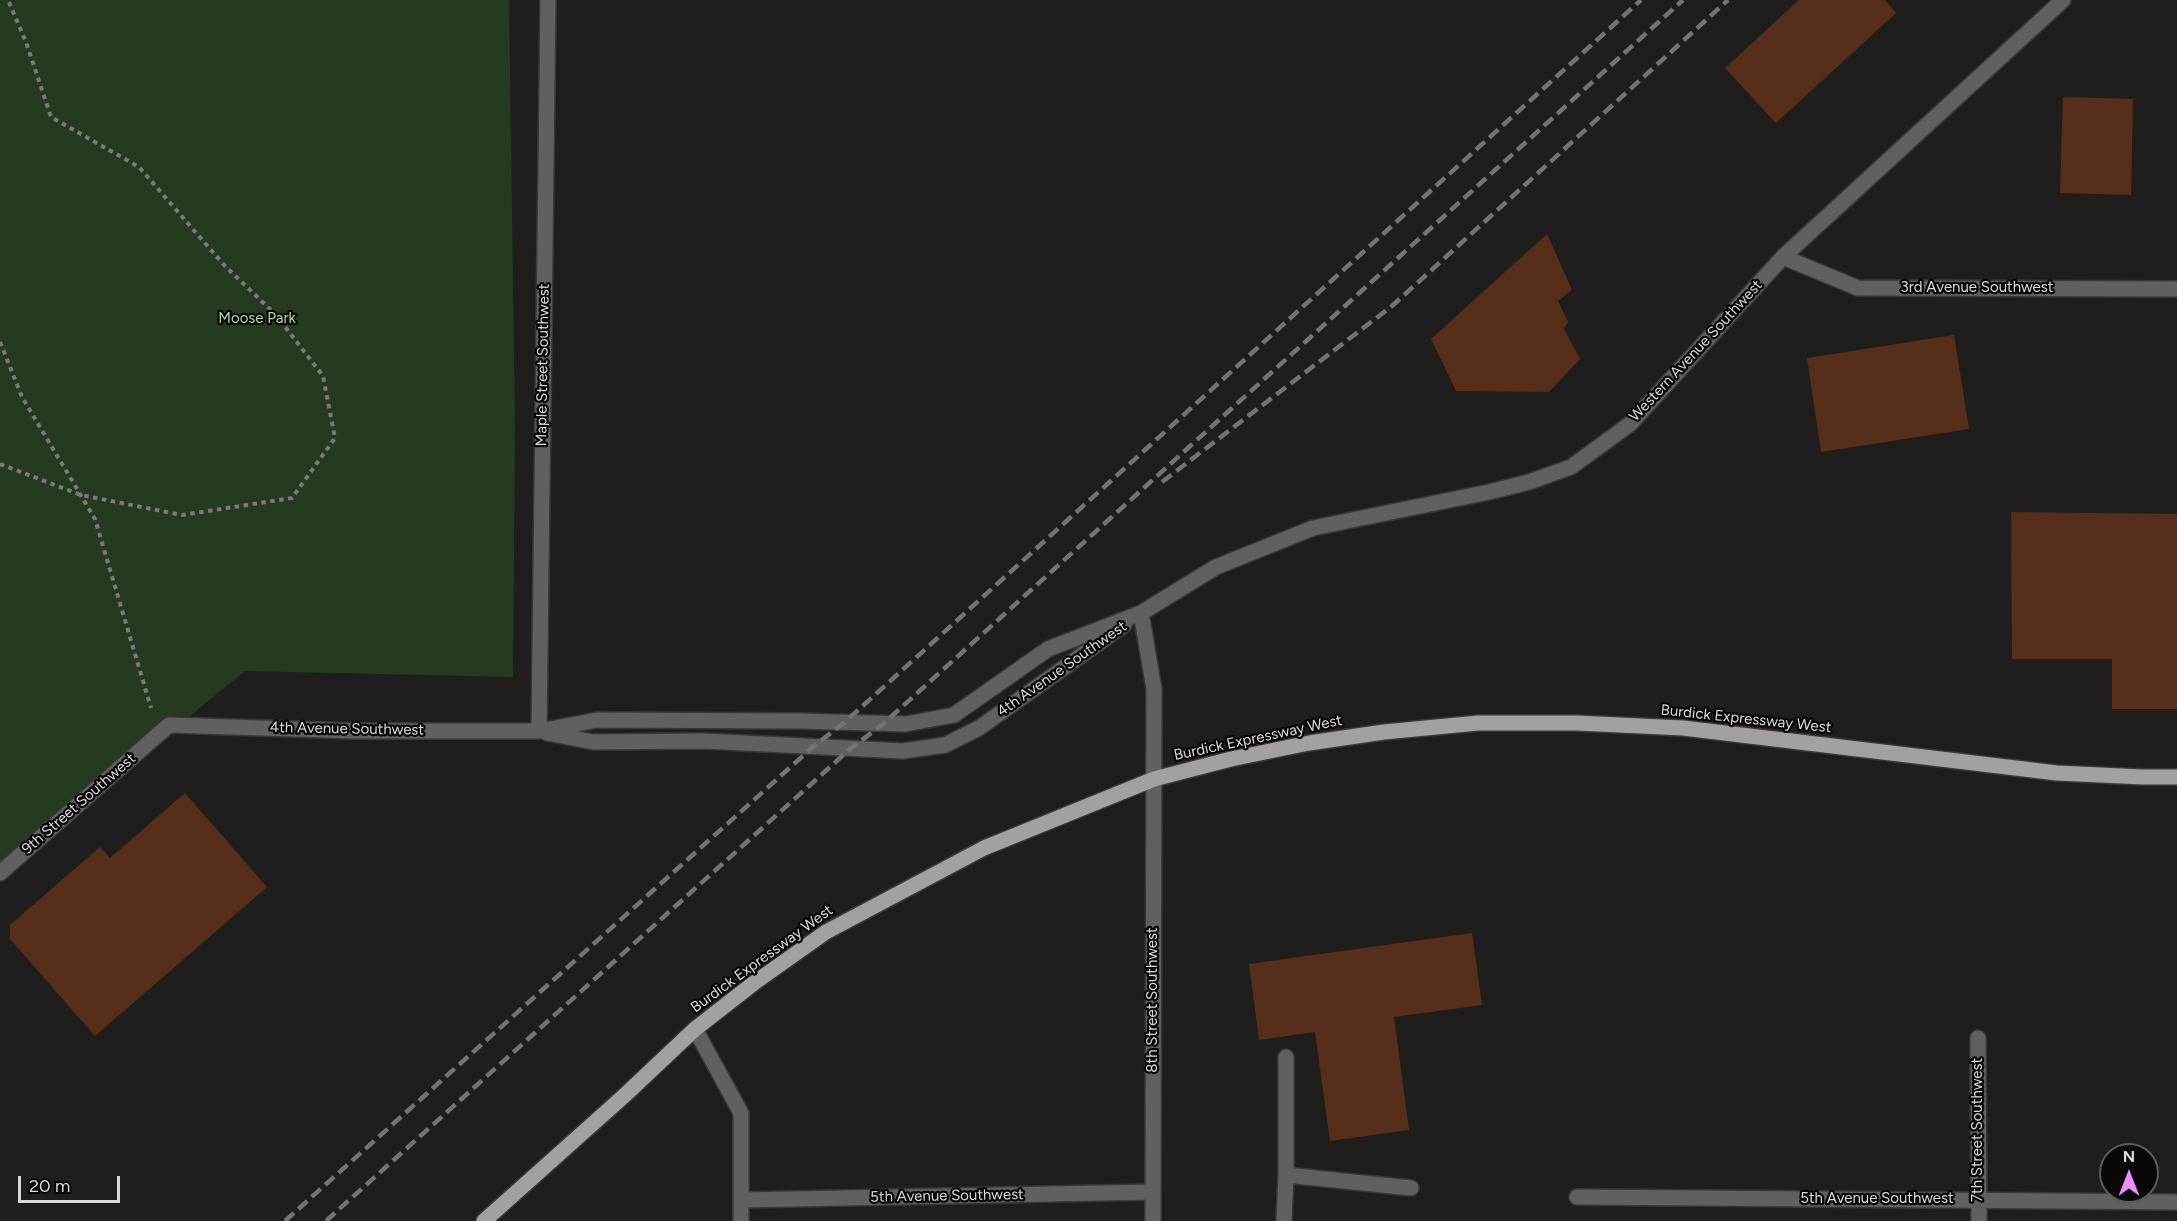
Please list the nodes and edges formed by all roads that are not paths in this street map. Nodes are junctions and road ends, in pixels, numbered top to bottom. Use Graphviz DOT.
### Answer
graph roads {
  1 [pos="548,0"];
  2 [pos="2064,0"];
  3 [pos="1782,257"];
  4 [pos="2177,289"];
  5 [pos="1141,613"];
  6 [pos="539,731"];
  7 [pos="158,734"];
  8 [pos="2177,777"];
  9 [pos="1154,779"];
  10 [pos="0,873"];
  11 [pos="695,1029"];
  12 [pos="1978,1038"];
  13 [pos="1286,1057"];
  14 [pos="1286,1174"];
  15 [pos="1411,1188"];
  16 [pos="1152,1192"];
  17 [pos="1577,1197"];
  18 [pos="741,1200"];
  19 [pos="1979,1200"];
  20 [pos="2177,1202"];
  21 [pos="484,1221"];
  22 [pos="741,1221"];
  23 [pos="1153,1221"];
  24 [pos="1284,1221"];
  25 [pos="1979,1221"];
  1 -- 6 [label="street, Maple Street Southwest"];
  2 -- 3 [label="street, Western Avenue Southwest"];
  3 -- 4 [label="street, 3rd Avenue Southwest"];
  3 -- 5 [label="street, Western Avenue Southwest"];
  5 -- 6 [label="street, 4th Avenue Southwest"];
  5 -- 6 [label="street, 4th Avenue Southwest"];
  5 -- 9 [label="street"];
  6 -- 7 [label="street, 4th Avenue Southwest"];
  7 -- 10 [label="street, 9th Street Southwest"];
  8 -- 9 [label="main road, Burdick Expressway West"];
  9 -- 11 [label="main road, Burdick Expressway West"];
  9 -- 16 [label="street, 8th Street Southwest"];
  11 -- 18 [label="street"];
  11 -- 21 [label="main road, Burdick Expressway West"];
  12 -- 19 [label="street, 7th Street Southwest"];
  13 -- 14 [label="street"];
  14 -- 15 [label="street"];
  14 -- 24 [label="street"];
  16 -- 18 [label="street, 5th Avenue Southwest"];
  16 -- 23 [label="street, 8th Street Southwest"];
  17 -- 19 [label="street, 5th Avenue Southwest"];
  18 -- 22 [label="street"];
  19 -- 20 [label="street, 5th Avenue Southwest"];
  19 -- 25 [label="street, 7th Street Southwest"];
}
